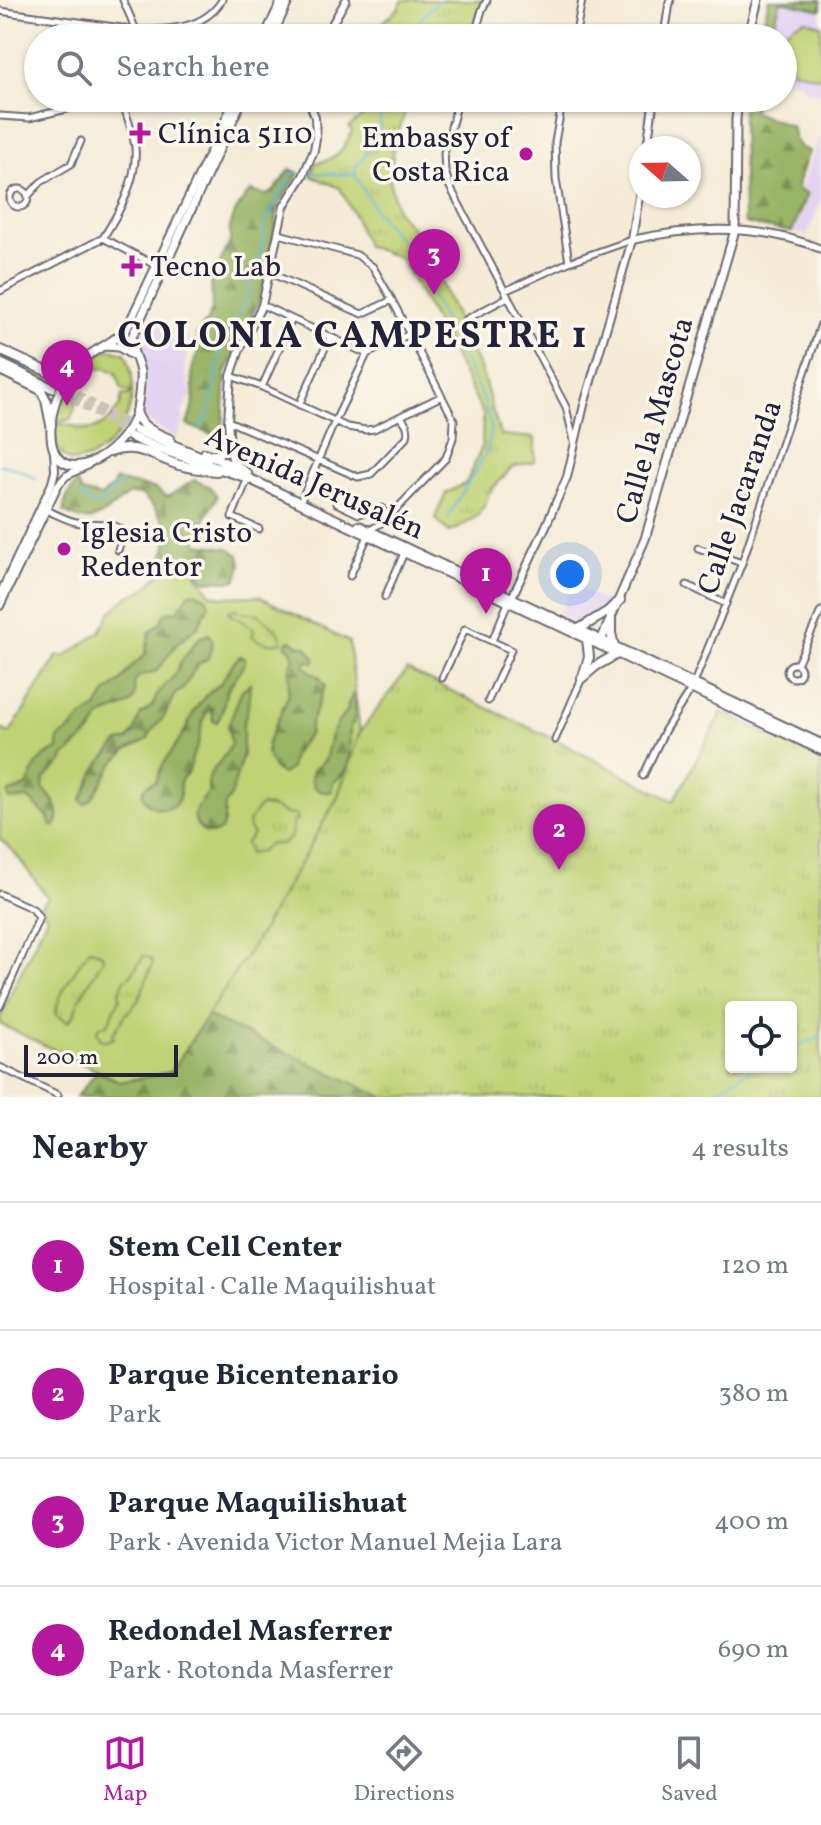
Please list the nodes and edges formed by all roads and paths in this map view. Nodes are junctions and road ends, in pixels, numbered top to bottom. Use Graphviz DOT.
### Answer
graph roads {
  1 [pos="123,0"];
  2 [pos="222,0"];
  3 [pos="282,0"];
  4 [pos="289,0"];
  5 [pos="346,0"];
  6 [pos="487,0"];
  7 [pos="582,0"];
  8 [pos="670,0"];
  9 [pos="758,0"];
  10 [pos="0,11"];
  11 [pos="93,24"];
  12 [pos="133,24"];
  13 [pos="193,24"];
  14 [pos="271,24"];
  15 [pos="278,24"];
  16 [pos="332,24"];
  17 [pos="478,24"];
  18 [pos="578,24"];
  19 [pos="666,24"];
  20 [pos="752,24"];
  21 [pos="54,112"];
  22 [pos="125,112"];
  23 [pos="229,112"];
  24 [pos="236,112"];
  25 [pos="313,112"];
  26 [pos="455,112"];
  27 [pos="560,112"];
  28 [pos="652,112"];
  29 [pos="737,112"];
  30 [pos="0,116"];
  31 [pos="649,136"];
  32 [pos="81,141"];
  33 [pos="28,196"];
  34 [pos="0,198"];
  35 [pos="10,199"];
  36 [pos="637,208"];
  37 [pos="735,230"];
  38 [pos="279,234"];
  39 [pos="103,238"];
  40 [pos="632,240"];
  41 [pos="818,246"];
  42 [pos="569,262"];
  43 [pos="157,266"];
  44 [pos="270,273"];
  45 [pos="0,291"];
  46 [pos="507,294"];
  47 [pos="392,300"];
  48 [pos="262,305"];
  49 [pos="292,319"];
  50 [pos="821,324"];
  51 [pos="410,334"];
  52 [pos="330,337"];
  53 [pos="470,337"];
  54 [pos="102,347"];
  55 [pos="0,352"];
  56 [pos="367,354"];
  57 [pos="134,356"];
  58 [pos="0,363"];
  59 [pos="79,364"];
  60 [pos="0,370"];
  61 [pos="231,376"];
  62 [pos="262,387"];
  63 [pos="442,396"];
  64 [pos="299,405"];
  65 [pos="584,405"];
  66 [pos="566,407"];
  67 [pos="136,411"];
  68 [pos="401,417"];
  69 [pos="228,421"];
  70 [pos="335,421"];
  71 [pos="51,425"];
  72 [pos="134,433"];
  73 [pos="229,435"];
  74 [pos="575,442"];
  75 [pos="54,450"];
  76 [pos="110,452"];
  77 [pos="204,453"];
  78 [pos="319,460"];
  79 [pos="88,465"];
  80 [pos="245,475"];
  81 [pos="302,498"];
  82 [pos="336,503"];
  83 [pos="46,510"];
  84 [pos="389,517"];
  85 [pos="259,529"];
  86 [pos="369,533"];
  87 [pos="698,548"];
  88 [pos="118,550"];
  89 [pos="404,553"];
  90 [pos="742,563"];
  91 [pos="0,573"];
  92 [pos="350,576"];
  93 [pos="11,577"];
  94 [pos="687,585"];
  95 [pos="0,594"];
  96 [pos="385,597"];
  97 [pos="510,600"];
  98 [pos="620,600"];
  99 [pos="726,604"];
  100 [pos="0,606"];
  101 [pos="821,611"];
  102 [pos="611,620"];
  103 [pos="579,629"];
  104 [pos="587,639"];
  105 [pos="492,641"];
  106 [pos="601,643"];
  107 [pos="616,650"];
  108 [pos="797,664"];
  109 [pos="442,678"];
  110 [pos="582,678"];
  111 [pos="692,686"];
  112 [pos="488,701"];
  113 [pos="555,740"];
  114 [pos="821,747"];
  115 [pos="643,776"];
  116 [pos="0,894"];
  117 [pos="0,1006"];
  118 [pos="0,1067"];
  119 [pos="58,1095"];
  1 -- 12 [label="street"];
  2 -- 13 [label="street"];
  3 -- 14 [label="main road"];
  4 -- 15 [label="main road"];
  5 -- 16 [label="street"];
  6 -- 17 [label="street"];
  7 -- 18 [label="street"];
  8 -- 19 [label="street"];
  9 -- 20 [label="main road"];
  10 -- 11 [label="street"];
  21 -- 30 [label="street"];
  22 -- 39 [label="street"];
  23 -- 43 [label="main road"];
  24 -- 57 [label="main road"];
  25 -- 38 [label="street"];
  26 -- 46 [label="street"];
  27 -- 42 [label="street"];
  28 -- 31 [label="street"];
  29 -- 37 [label="main road, Calle la Mascota"];
  32 -- 33 [label="street"];
  33 -- 35 [label="street"];
  33 -- 35 [label="street"];
  34 -- 35 [label="street"];
  36 -- 40 [label="street"];
  37 -- 40 [label="street"];
  37 -- 41 [label="street"];
  37 -- 98 [label="main road, Calle la Mascota"];
  38 -- 44 [label="street"];
  38 -- 47 [label="street"];
  39 -- 43 [label="street"];
  39 -- 45 [label="street"];
  40 -- 42 [label="street"];
  40 -- 65 [label="street"];
  42 -- 46 [label="street"];
  43 -- 54 [label="main road"];
  44 -- 47 [label="street"];
  44 -- 48 [label="street"];
  46 -- 53 [label="street"];
  46 -- 66 [label="street"];
  47 -- 51 [label="street"];
  48 -- 49 [label="street"];
  48 -- 61 [label="street"];
  49 -- 52 [label="street"];
  49 -- 62 [label="street"];
  50 -- 90 [label="street, Calle Jacaranda"];
  51 -- 56 [label="street"];
  51 -- 63 [label="street"];
  52 -- 56 [label="street"];
  52 -- 64 [label="street"];
  54 -- 57 [label="main road"];
  54 -- 59 [label="main road"];
  55 -- 58 [label="main road"];
  55 -- 59 [label="main road"];
  56 -- 70 [label="street"];
  57 -- 67 [label="main road"];
  59 -- 71 [label="main road"];
  60 -- 71 [label="main road"];
  61 -- 62 [label="street"];
  61 -- 69 [label="street"];
  62 -- 64 [label="street"];
  63 -- 68 [label="street"];
  63 -- 84 [label="street"];
  64 -- 70 [label="street"];
  65 -- 66 [label="street"];
  65 -- 74 [label="street"];
  66 -- 74 [label="street"];
  67 -- 76 [label="main road"];
  67 -- 77 [label="main road"];
  68 -- 70 [label="street"];
  68 -- 78 [label="street"];
  69 -- 73 [label="street"];
  69 -- 78 [label="street"];
  70 -- 78 [label="street"];
  71 -- 75 [label="main road"];
  72 -- 80 [label="main road, Avenida Jerusalén"];
  73 -- 77 [label="street"];
  73 -- 80 [label="street"];
  74 -- 97 [label="street"];
  75 -- 79 [label="main road"];
  75 -- 93 [label="street"];
  76 -- 79 [label="main road"];
  76 -- 80 [label="main road"];
  77 -- 80 [label="main road"];
  78 -- 81 [label="street"];
  79 -- 83 [label="street"];
  80 -- 81 [label="main road, Avenida Jerusalén"];
  80 -- 85 [label="street"];
  80 -- 86 [label="main road, Avenida Jerusalén"];
  81 -- 86 [label="main road, Avenida Jerusalén"];
  82 -- 84 [label="street"];
  83 -- 88 [label="street"];
  83 -- 93 [label="street"];
  84 -- 86 [label="street"];
  86 -- 89 [label="main road, Avenida Jerusalén"];
  86 -- 92 [label="street"];
  86 -- 97 [label="main road, Avenida Jerusalén"];
  87 -- 90 [label="street"];
  89 -- 96 [label="street"];
  89 -- 97 [label="main road, Avenida Jerusalén"];
  90 -- 99 [label="street, Calle Jacaranda"];
  91 -- 93 [label="street"];
  93 -- 95 [label="street"];
  93 -- 100 [label="street"];
  94 -- 99 [label="street"];
  97 -- 103 [label="main road, Avenida Jerusalén"];
  97 -- 104 [label="main road, Avenida Jerusalén"];
  97 -- 105 [label="street"];
  98 -- 102 [label="main road, Calle la Mascota"];
  98 -- 103 [label="main road"];
  99 -- 111 [label="street, Calle Jacaranda"];
  101 -- 108 [label="street"];
  102 -- 106 [label="main road, Calle la Mascota"];
  102 -- 107 [label="main road"];
  103 -- 106 [label="main road, Avenida Jerusalén"];
  104 -- 106 [label="main road, Avenida Jerusalén"];
  104 -- 110 [label="main road"];
  105 -- 109 [label="street"];
  105 -- 112 [label="street"];
  106 -- 107 [label="main road, Avenida Jerusalén"];
  106 -- 110 [label="street, Calle la Mascota"];
  107 -- 110 [label="main road"];
  107 -- 111 [label="main road, Avenida Jerusalén"];
  110 -- 113 [label="street, Calle la Mascota"];
  111 -- 114 [label="main road, Avenida Jerusalén"];
  111 -- 115 [label="street, Calle Jacaranda"];
  116 -- 117 [label="street"];
  118 -- 119 [label="street"];
}
